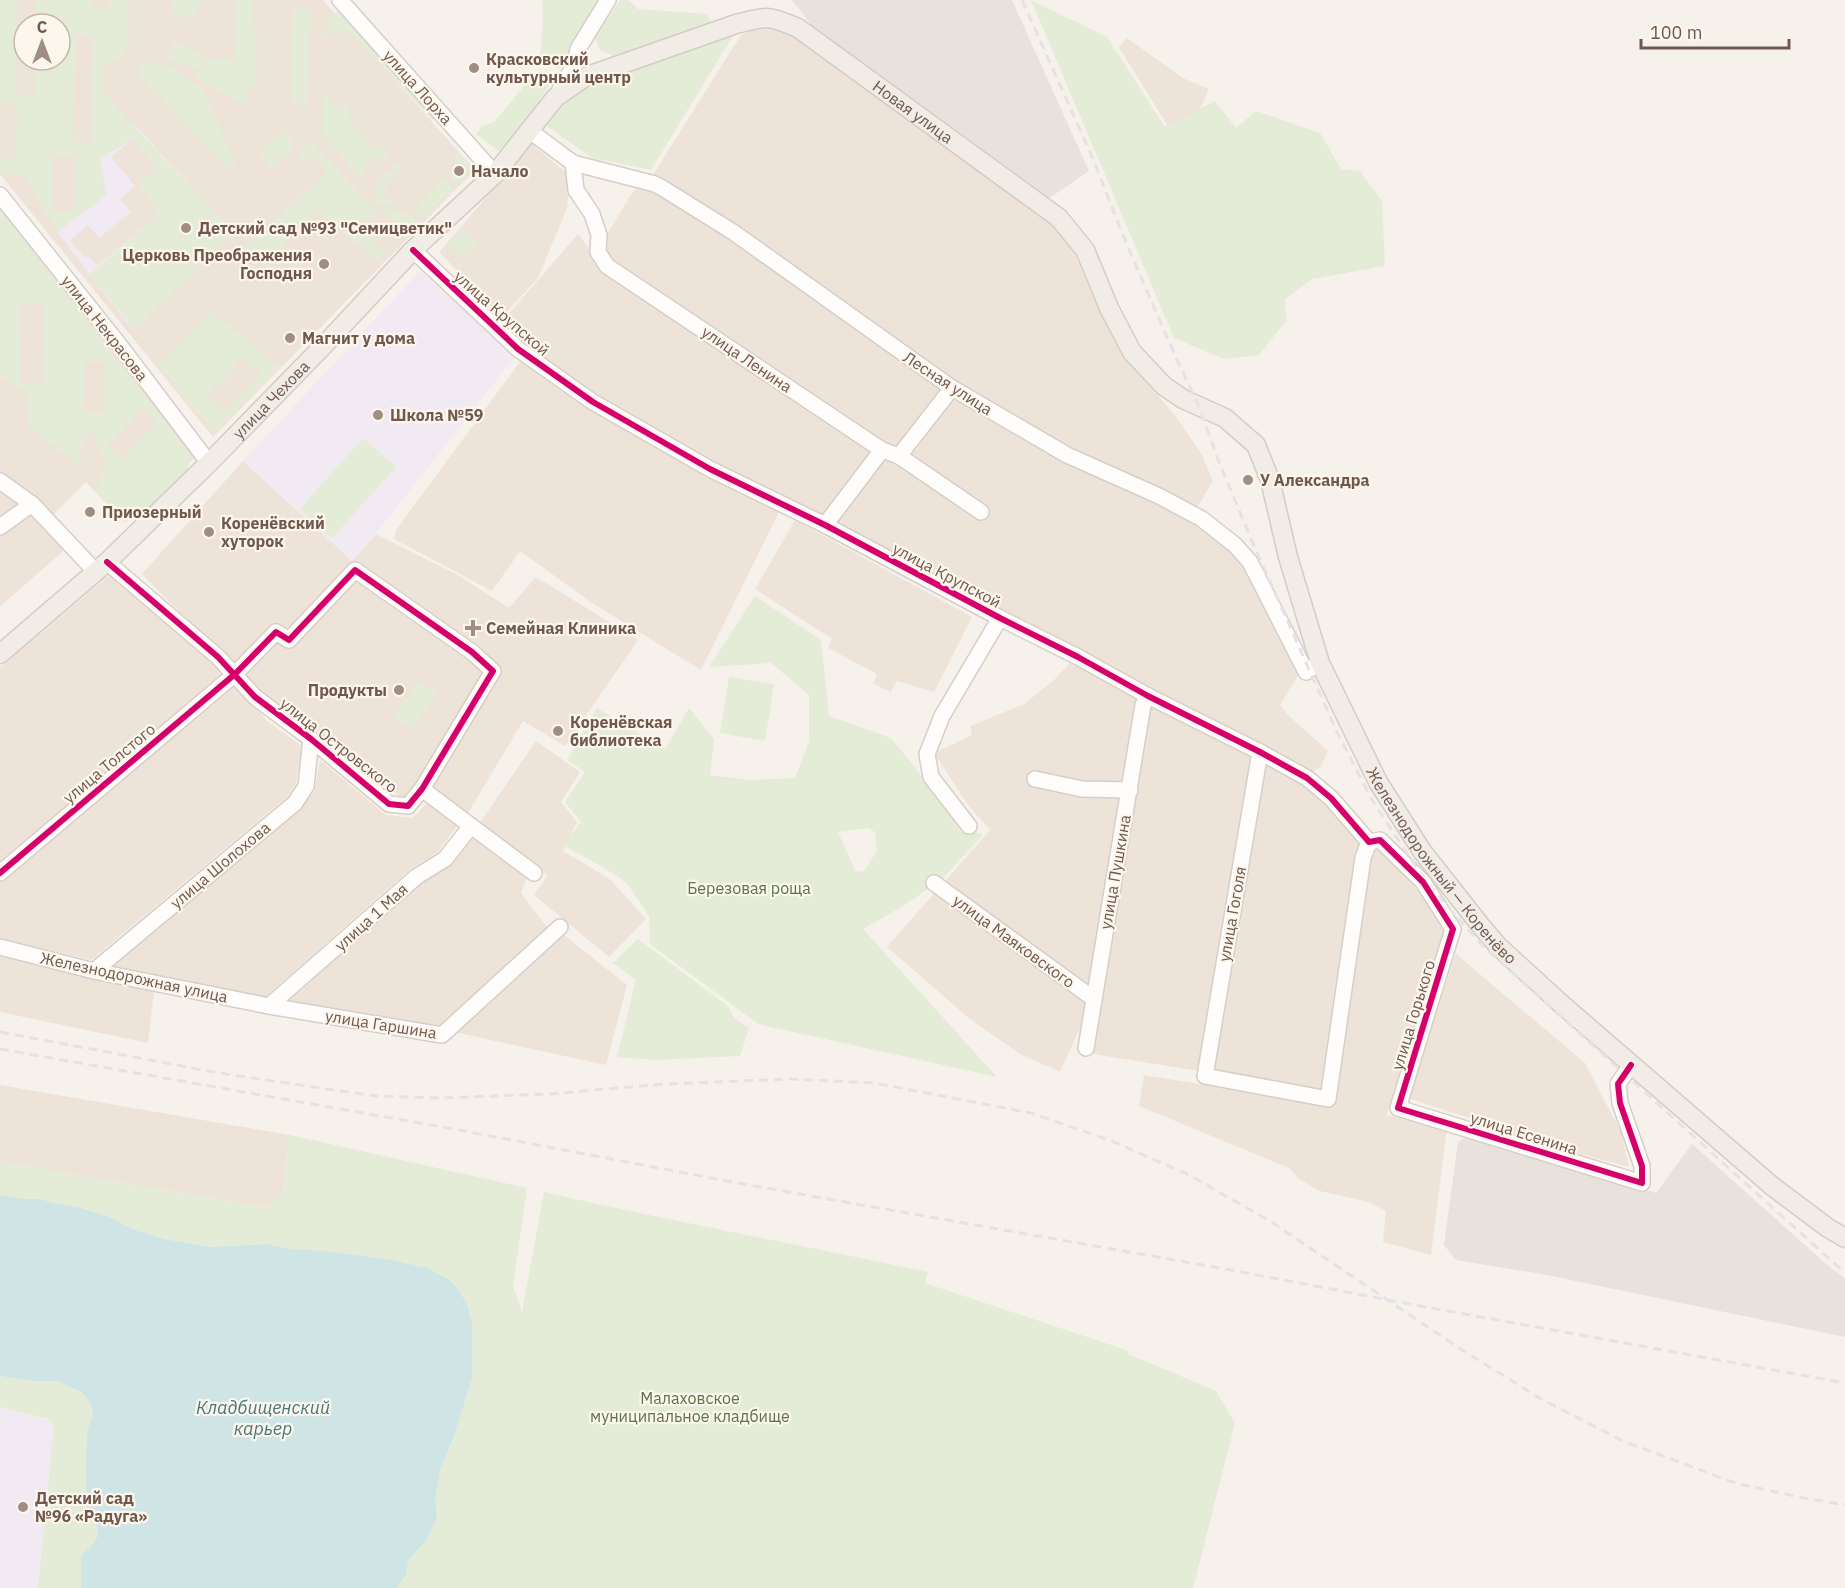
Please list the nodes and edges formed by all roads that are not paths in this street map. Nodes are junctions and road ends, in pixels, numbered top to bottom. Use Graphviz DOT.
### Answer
graph roads {
  1 [pos="340,0"];
  2 [pos="609,0"];
  3 [pos="580,70"];
  4 [pos="530,131"];
  5 [pos="573,162"];
  6 [pos="495,174"];
  7 [pos="0,195"];
  8 [pos="413,250"];
  9 [pos="952,388"];
  10 [pos="1183,399"];
  11 [pos="882,450"];
  12 [pos="899,456"];
  13 [pos="208,463"];
  14 [pos="0,481"];
  15 [pos="32,504"];
  16 [pos="981,512"];
  17 [pos="825,525"];
  18 [pos="0,527"];
  19 [pos="101,567"];
  20 [pos="1000,618"];
  21 [pos="0,654"];
  22 [pos="1320,663"];
  23 [pos="235,674"];
  24 [pos="1148,696"];
  25 [pos="311,739"];
  26 [pos="1260,752"];
  27 [pos="1035,779"];
  28 [pos="422,789"];
  29 [pos="1130,790"];
  30 [pos="471,826"];
  31 [pos="969,826"];
  32 [pos="1369,842"];
  33 [pos="0,873"];
  34 [pos="534,873"];
  35 [pos="934,883"];
  36 [pos="560,927"];
  37 [pos="1454,929"];
  38 [pos="0,947"];
  39 [pos="94,971"];
  40 [pos="1094,999"];
  41 [pos="269,1006"];
  42 [pos="1086,1048"];
  43 [pos="1631,1065"];
  44 [pos="1398,1108"];
  45 [pos="1845,1238"];
  1 -- 6 [label="street, улица Лорха"];
  2 -- 3 [label="street"];
  3 -- 4 [label="main road, Новая улица"];
  3 -- 10 [label="main road, Новая улица"];
  4 -- 5 [label="street, Лесная улица"];
  4 -- 6 [label="main road, улица Чехова"];
  5 -- 9 [label="street, Лесная улица"];
  5 -- 11 [label="street, улица Ленина"];
  6 -- 8 [label="main road, улица Чехова"];
  7 -- 13 [label="street, улица Некрасова"];
  8 -- 13 [label="main road, улица Чехова"];
  8 -- 17 [label="street, улица Крупской"];
  9 -- 12 [label="street"];
  9 -- 22 [label="street, Лесная улица"];
  10 -- 22 [label="main road, Железнодорожный — Коренёво"];
  11 -- 12 [label="street, улица Ленина"];
  11 -- 17 [label="street"];
  12 -- 16 [label="street, улица Ленина"];
  13 -- 19 [label="main road, улица Чехова"];
  14 -- 15 [label="street, улица Островского"];
  15 -- 18 [label="street"];
  15 -- 19 [label="street, улица Островского"];
  17 -- 20 [label="street, улица Крупской"];
  19 -- 21 [label="main road, улица Чехова"];
  19 -- 23 [label="street, улица Островского"];
  20 -- 24 [label="street, улица Крупской"];
  20 -- 31 [label="street"];
  22 -- 43 [label="main road, Железнодорожный — Коренёво"];
  23 -- 25 [label="street, улица Островского"];
  23 -- 28 [label="street, улица Островского"];
  23 -- 33 [label="street, улица Толстого"];
  24 -- 26 [label="street, улица Крупской"];
  24 -- 29 [label="street, улица Пушкина"];
  25 -- 28 [label="street, улица Островского"];
  25 -- 39 [label="street, улица Шолохова"];
  26 -- 32 [label="street, улица Крупской"];
  26 -- 32 [label="street, улица Гоголя"];
  27 -- 29 [label="street"];
  28 -- 30 [label="street"];
  29 -- 40 [label="street, улица Пушкина"];
  30 -- 34 [label="street"];
  30 -- 41 [label="street, улица 1 Мая"];
  32 -- 37 [label="street, улица Крупской"];
  35 -- 40 [label="street, улица Маяковского"];
  36 -- 41 [label="street, улица Гаршина"];
  37 -- 44 [label="street, улица Горького"];
  38 -- 39 [label="street, Железнодорожная улица"];
  39 -- 41 [label="street, Железнодорожная улица"];
  40 -- 42 [label="street, улица Пушкина"];
  43 -- 44 [label="street, улица Есенина"];
  43 -- 45 [label="main road, Железнодорожный — Коренёво"];
}
